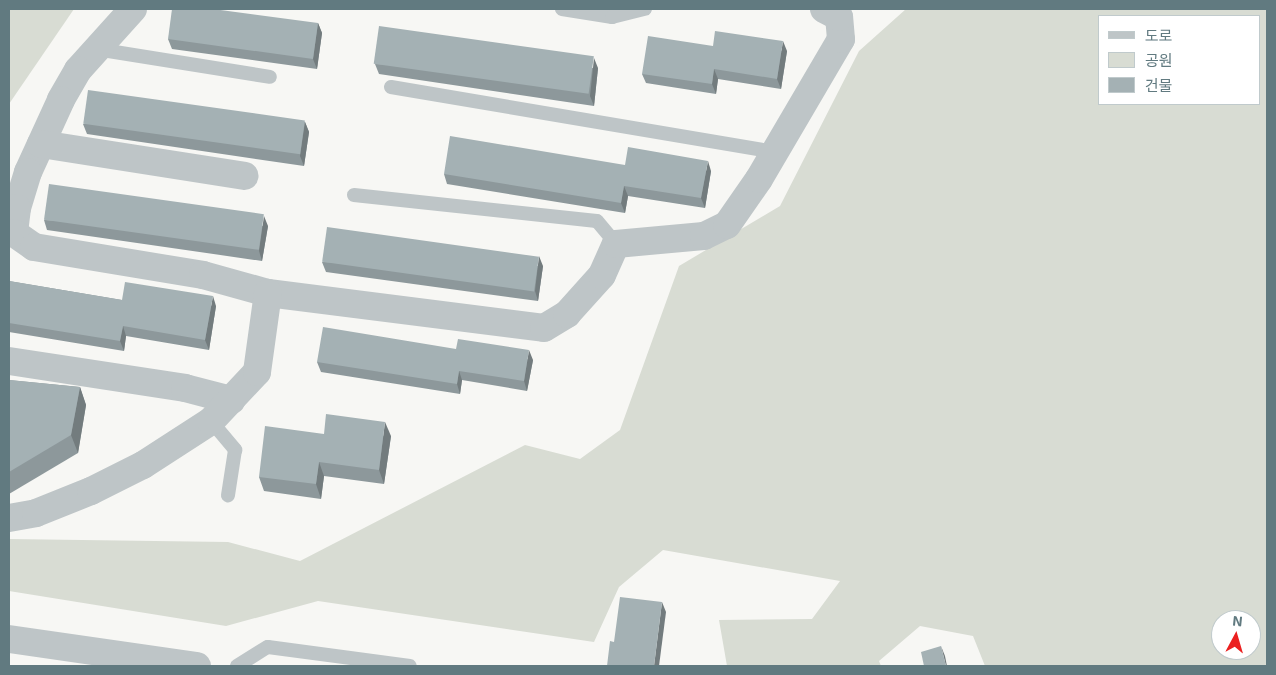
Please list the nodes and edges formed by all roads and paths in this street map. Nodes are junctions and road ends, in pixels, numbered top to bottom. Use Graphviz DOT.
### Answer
graph roads {
  1 [pos="133,9"];
  2 [pos="562,9"];
  3 [pos="645,9"];
  4 [pos="837,12"];
  5 [pos="96,49"];
  6 [pos="270,78"];
  7 [pos="391,87"];
  8 [pos="41,144"];
  9 [pos="775,152"];
  10 [pos="246,176"];
  11 [pos="354,195"];
  12 [pos="616,244"];
  13 [pos="268,293"];
  14 [pos="9,361"];
  15 [pos="231,400"];
  16 [pos="211,421"];
  17 [pos="228,495"];
  18 [pos="9,518"];
  19 [pos="9,639"];
  20 [pos="197,666"];
  21 [pos="237,666"];
  22 [pos="410,666"];
  1 -- 5 [label="street"];
  2 -- 3 [label="lane"];
  4 -- 9 [label="street"];
  5 -- 6 [label="lane"];
  5 -- 8 [label="street"];
  7 -- 9 [label="lane"];
  8 -- 10 [label="street"];
  8 -- 13 [label="street"];
  9 -- 12 [label="street"];
  11 -- 12 [label="lane"];
  12 -- 13 [label="street"];
  13 -- 15 [label="street"];
  14 -- 15 [label="street"];
  15 -- 16 [label="street"];
  16 -- 17 [label="lane"];
  16 -- 18 [label="street"];
  19 -- 20 [label="street"];
  21 -- 22 [label="lane"];
}
